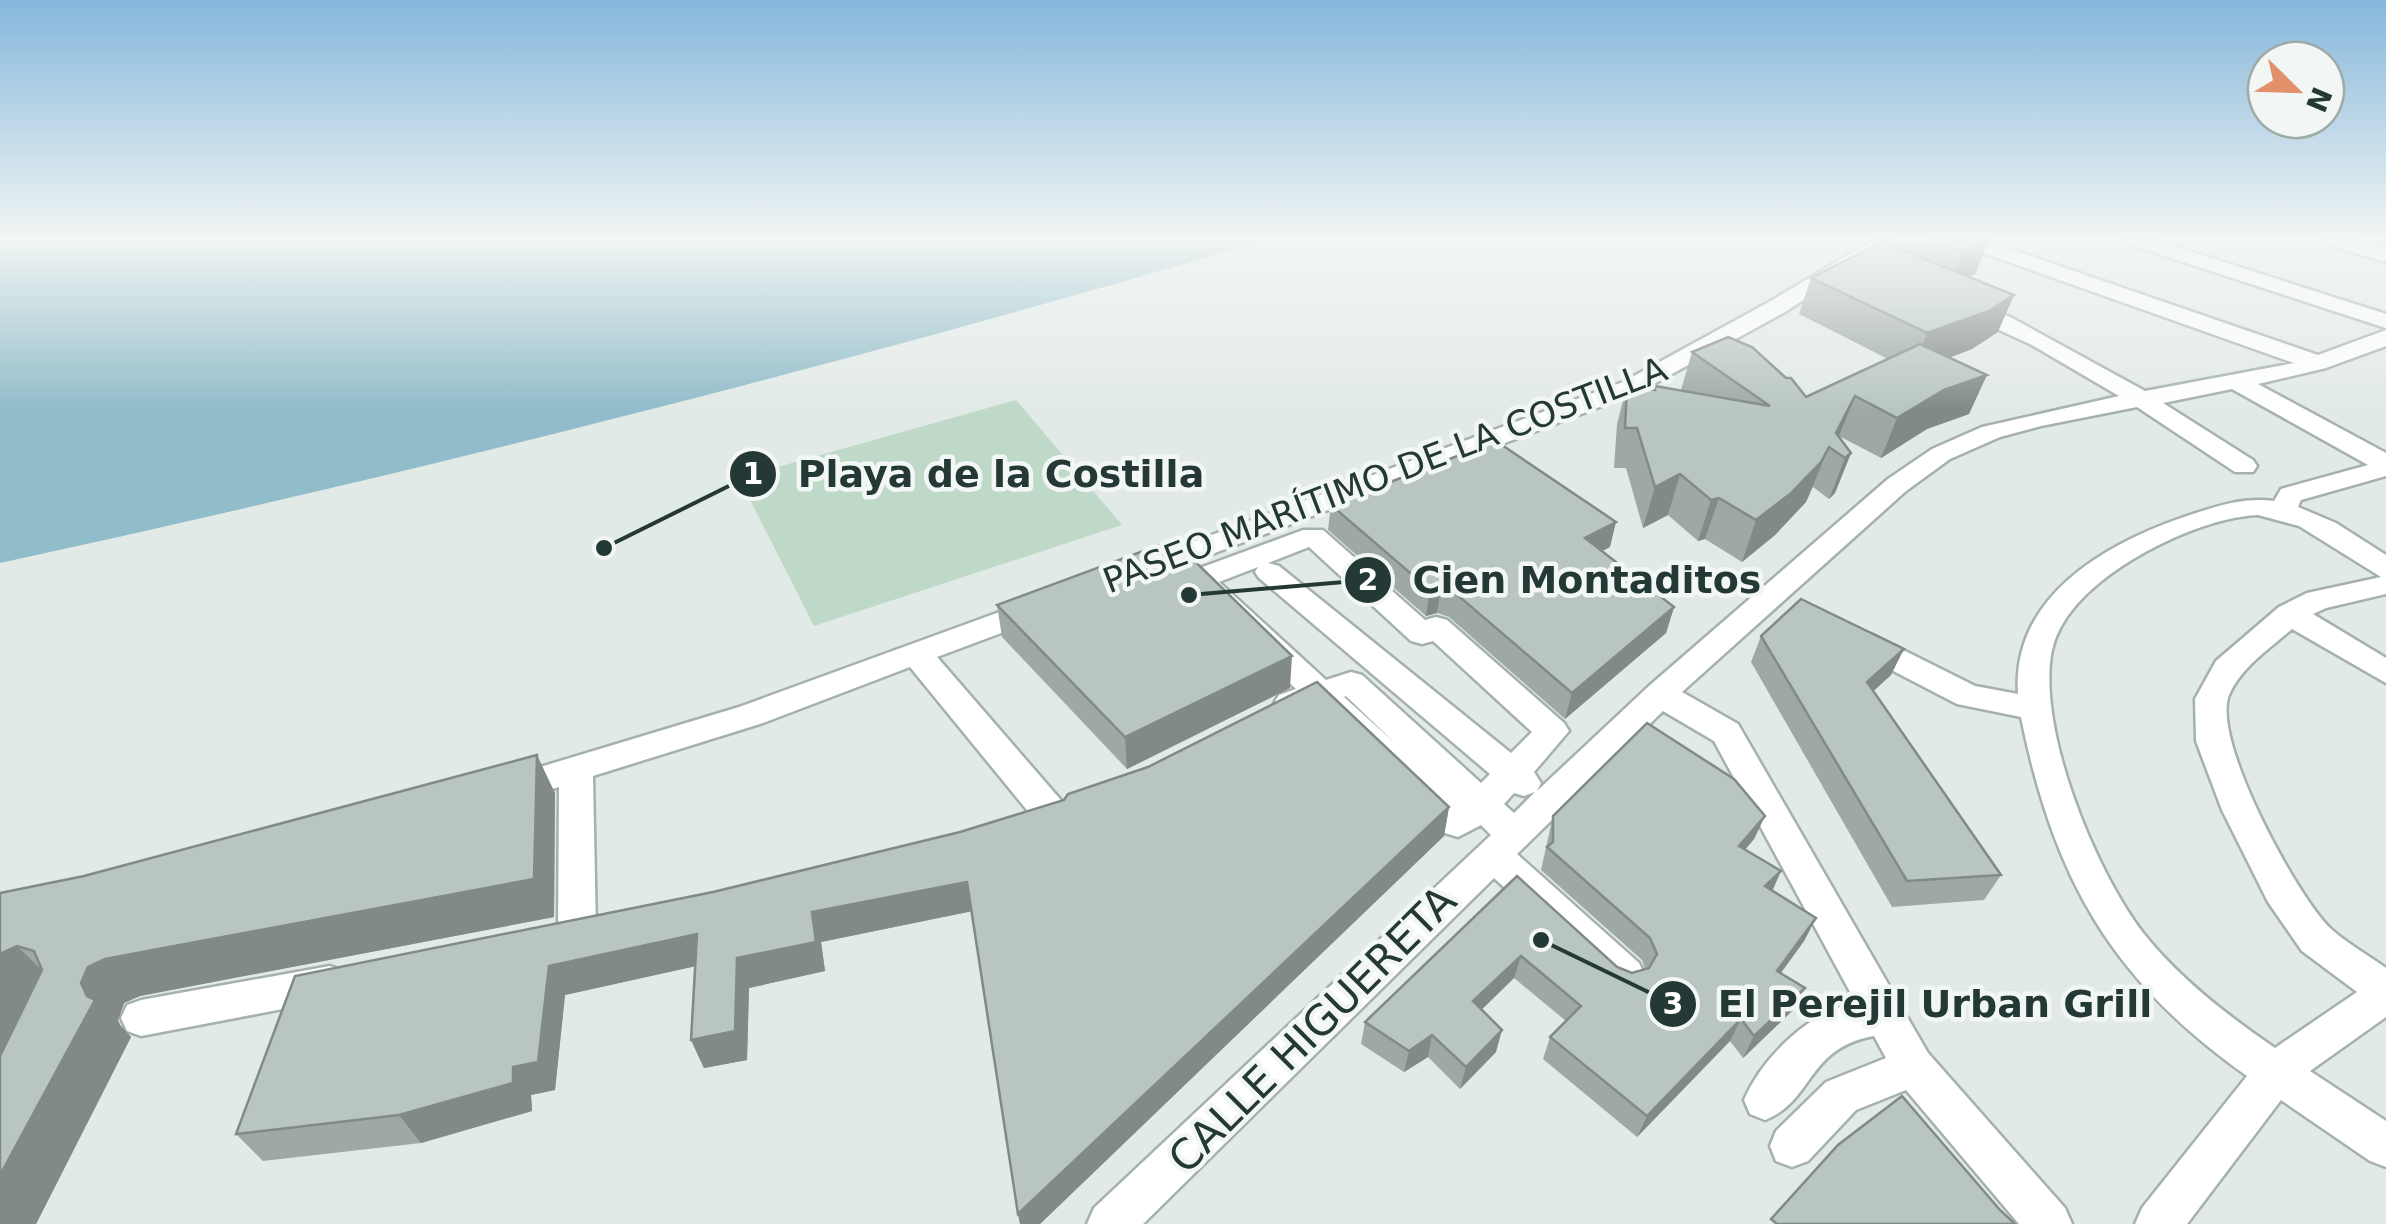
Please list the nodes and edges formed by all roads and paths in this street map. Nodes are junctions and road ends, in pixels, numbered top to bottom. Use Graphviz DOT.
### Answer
graph roads {
  1 [pos="1792,297"];
  2 [pos="2128,297"];
  3 [pos="2312,297"];
  4 [pos="1949,300"];
  5 [pos="2386,321"];
  6 [pos="2386,336"];
  7 [pos="2318,364"];
  8 [pos="2236,382"];
  9 [pos="2141,399"];
  10 [pos="2386,465"];
  11 [pos="2244,466"];
  12 [pos="2282,511"];
  13 [pos="2386,569"];
  14 [pos="1269,572"];
  15 [pos="1122,578"];
  16 [pos="2386,585"];
  17 [pos="1065,598"];
  18 [pos="1774,598"];
  19 [pos="2290,614"];
  20 [pos="915,652"];
  21 [pos="2386,672"];
  22 [pos="1320,693"];
  23 [pos="1660,694"];
  24 [pos="2035,708"];
  25 [pos="1258,720"];
  26 [pos="576,770"];
  27 [pos="1512,773"];
  28 [pos="486,796"];
  29 [pos="1546,801"];
  30 [pos="1482,805"];
  31 [pos="1053,815"];
  32 [pos="1502,843"];
  33 [pos="615,925"];
  34 [pos="578,933"];
  35 [pos="540,941"];
  36 [pos="1625,974"];
  37 [pos="373,975"];
  38 [pos="2386,992"];
  39 [pos="1883,1016"];
  40 [pos="141,1018"];
  41 [pos="1913,1067"];
  42 [pos="2277,1071"];
  43 [pos="1764,1100"];
  44 [pos="1792,1146"];
  45 [pos="2386,1146"];
  46 [pos="1110,1224"];
  47 [pos="2049,1224"];
  48 [pos="2158,1224"];
  1 -- 15 [label="street, PASEO MARÍTIMO DE LA COSTILLA"];
  2 -- 7 [label="street"];
  3 -- 5 [label="street"];
  4 -- 9 [label="street"];
  6 -- 7 [label="street, CALLE HIGUERETA"];
  7 -- 8 [label="street, CALLE HIGUERETA"];
  8 -- 9 [label="street, CALLE HIGUERETA"];
  8 -- 10 [label="street"];
  9 -- 11 [label="street"];
  9 -- 18 [label="street, CALLE HIGUERETA"];
  10 -- 12 [label="street"];
  12 -- 13 [label="street"];
  12 -- 24 [label="street"];
  14 -- 27 [label="street"];
  16 -- 19 [label="street"];
  17 -- 20 [label="street, PASEO MARÍTIMO DE LA COSTILLA"];
  18 -- 23 [label="street, CALLE HIGUERETA"];
  18 -- 24 [label="street"];
  19 -- 21 [label="street"];
  19 -- 38 [label="street"];
  20 -- 26 [label="street, PASEO MARÍTIMO DE LA COSTILLA"];
  20 -- 31 [label="street"];
  22 -- 25 [label="street"];
  22 -- 27 [label="street"];
  22 -- 30 [label="street"];
  23 -- 29 [label="street, CALLE HIGUERETA"];
  23 -- 39 [label="street"];
  24 -- 42 [label="street"];
  26 -- 28 [label="street, PASEO MARÍTIMO DE LA COSTILLA"];
  26 -- 34 [label="street"];
  27 -- 29 [label="street"];
  27 -- 30 [label="street"];
  29 -- 32 [label="street, CALLE HIGUERETA"];
  30 -- 32 [label="street"];
  32 -- 36 [label="street"];
  32 -- 46 [label="street, CALLE HIGUERETA"];
  33 -- 34 [label="street"];
  34 -- 35 [label="street"];
  37 -- 40 [label="street"];
  38 -- 42 [label="street"];
  39 -- 41 [label="street"];
  39 -- 43 [label="street"];
  41 -- 44 [label="street"];
  41 -- 47 [label="street"];
  42 -- 45 [label="street"];
  42 -- 48 [label="street"];
}
